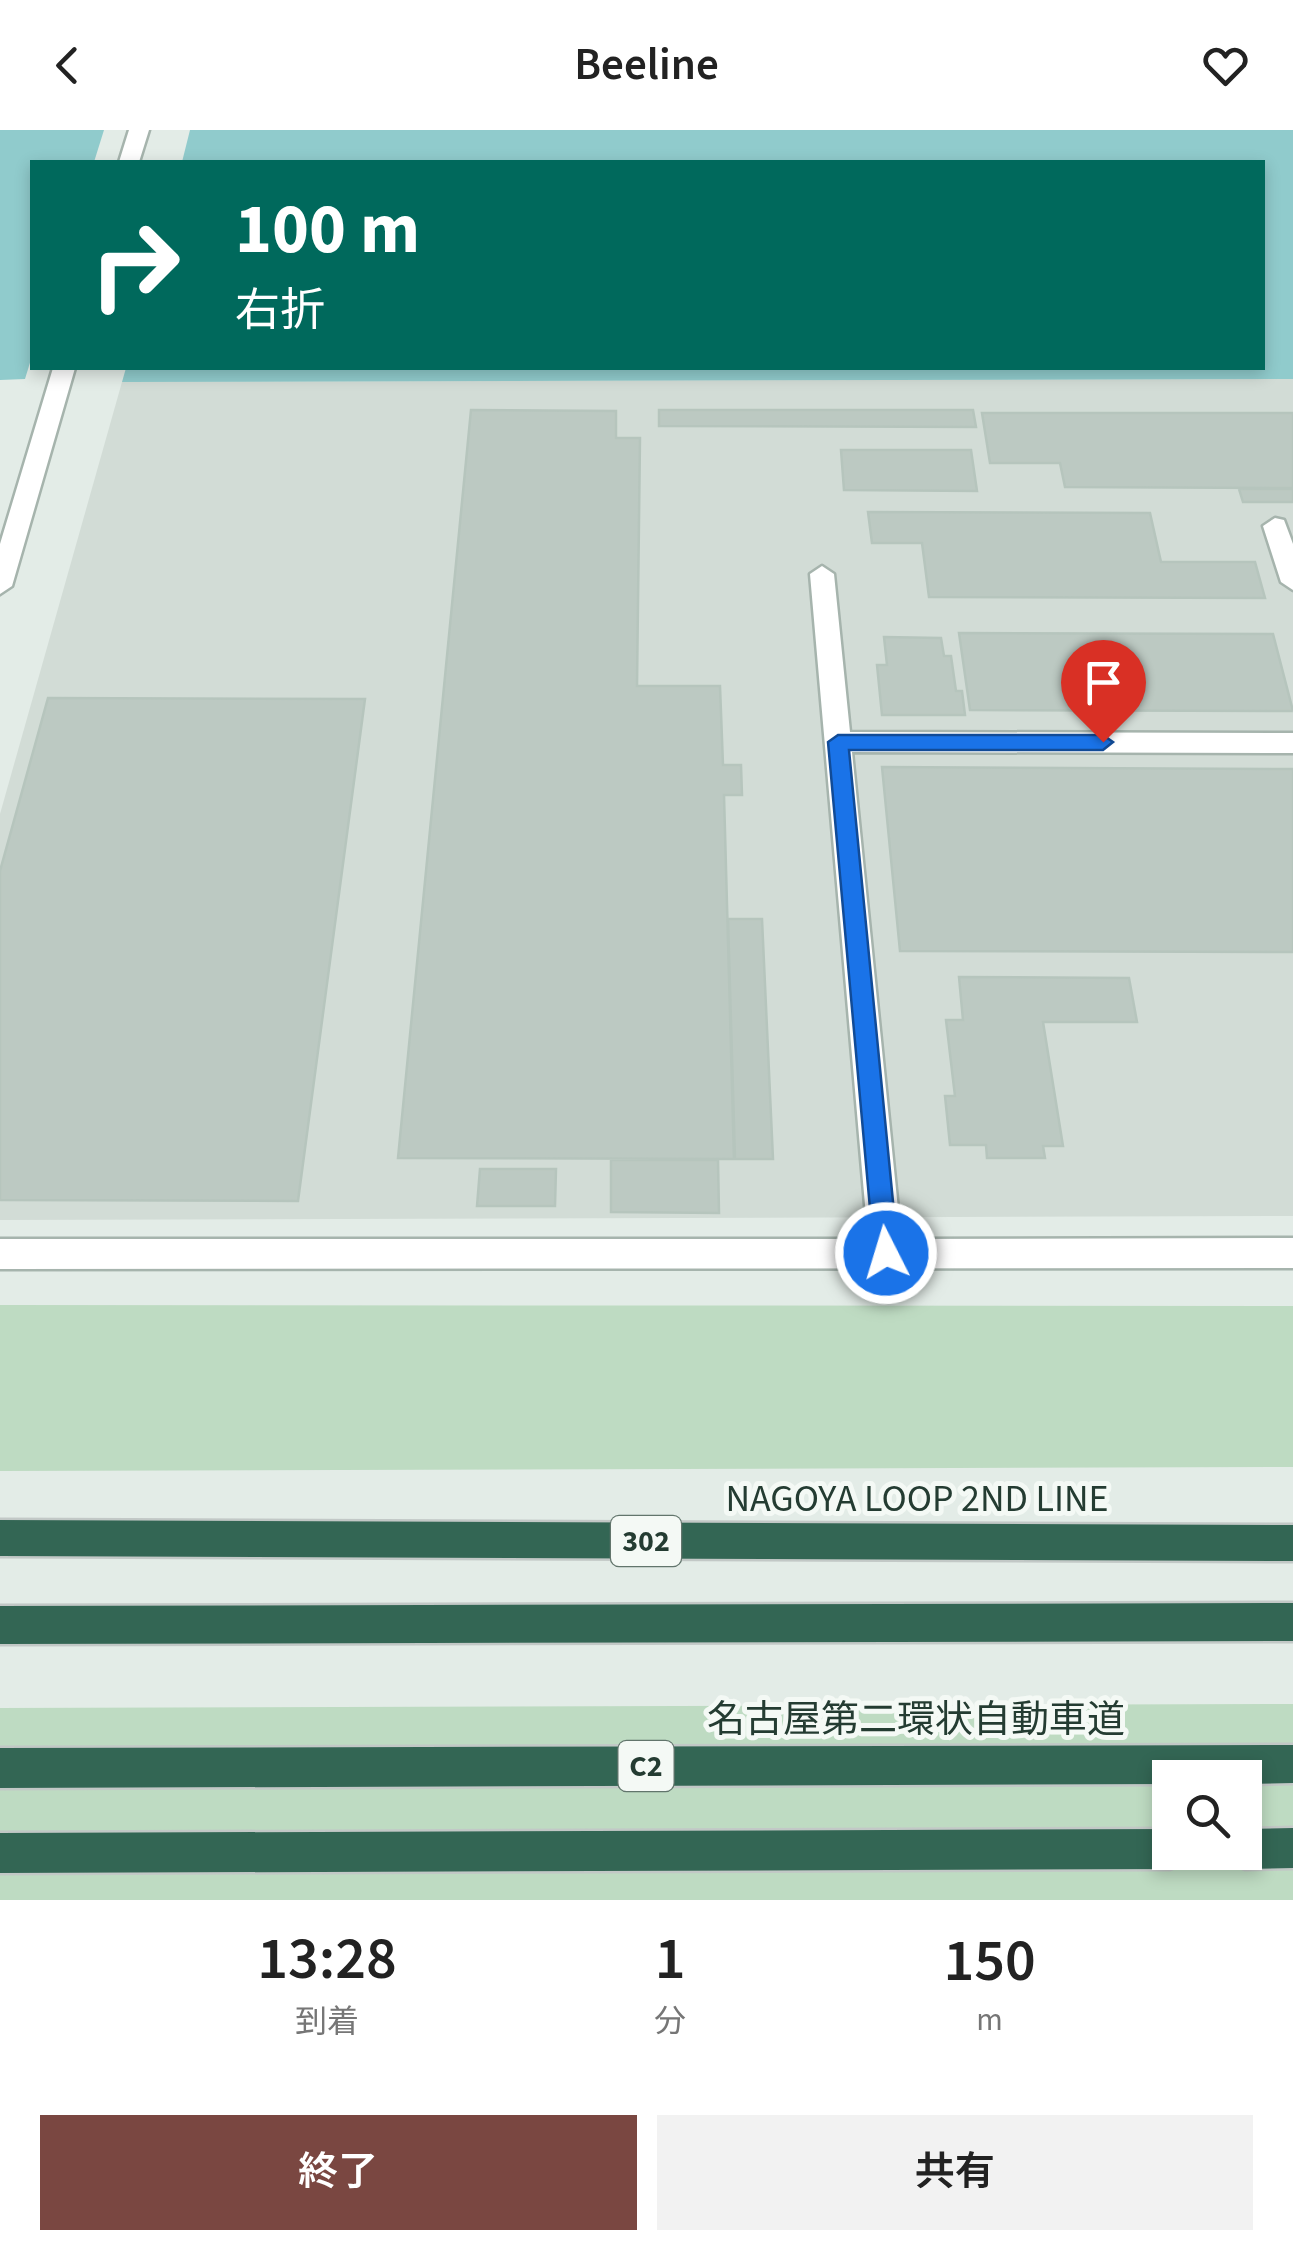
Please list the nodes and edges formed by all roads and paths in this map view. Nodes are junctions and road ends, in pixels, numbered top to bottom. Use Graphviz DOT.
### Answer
graph roads {
  1 [pos="139,130"];
  2 [pos="129,160"];
  3 [pos="63,370"];
  4 [pos="1276,526"];
  5 [pos="822,574"];
  6 [pos="1293,582"];
  7 [pos="0,586"];
  8 [pos="838,742"];
  9 [pos="1293,743"];
  10 [pos="886,1253"];
  11 [pos="1293,1253"];
  12 [pos="0,1254"];
  13 [pos="0,1538"];
  14 [pos="1293,1543"];
  15 [pos="1293,1622"];
  16 [pos="0,1625"];
  17 [pos="1293,1764"];
  18 [pos="0,1768"];
  19 [pos="1262,1848"];
  20 [pos="1293,1848"];
  21 [pos="1152,1849"];
  22 [pos="0,1853"];
  1 -- 2 [label="street"];
  3 -- 7 [label="street"];
  4 -- 6 [label="street"];
  5 -- 8 [label="street"];
  8 -- 9 [label="street"];
  8 -- 10 [label="street"];
  10 -- 11 [label="street"];
  10 -- 12 [label="street"];
  13 -- 14 [label="highway, NAGOYA LOOP 2ND LINE / 302"];
  15 -- 16 [label="highway"];
  17 -- 18 [label="highway, 名古屋第二環状自動車道 / C2"];
  19 -- 20 [label="highway"];
  21 -- 22 [label="highway"];
}
